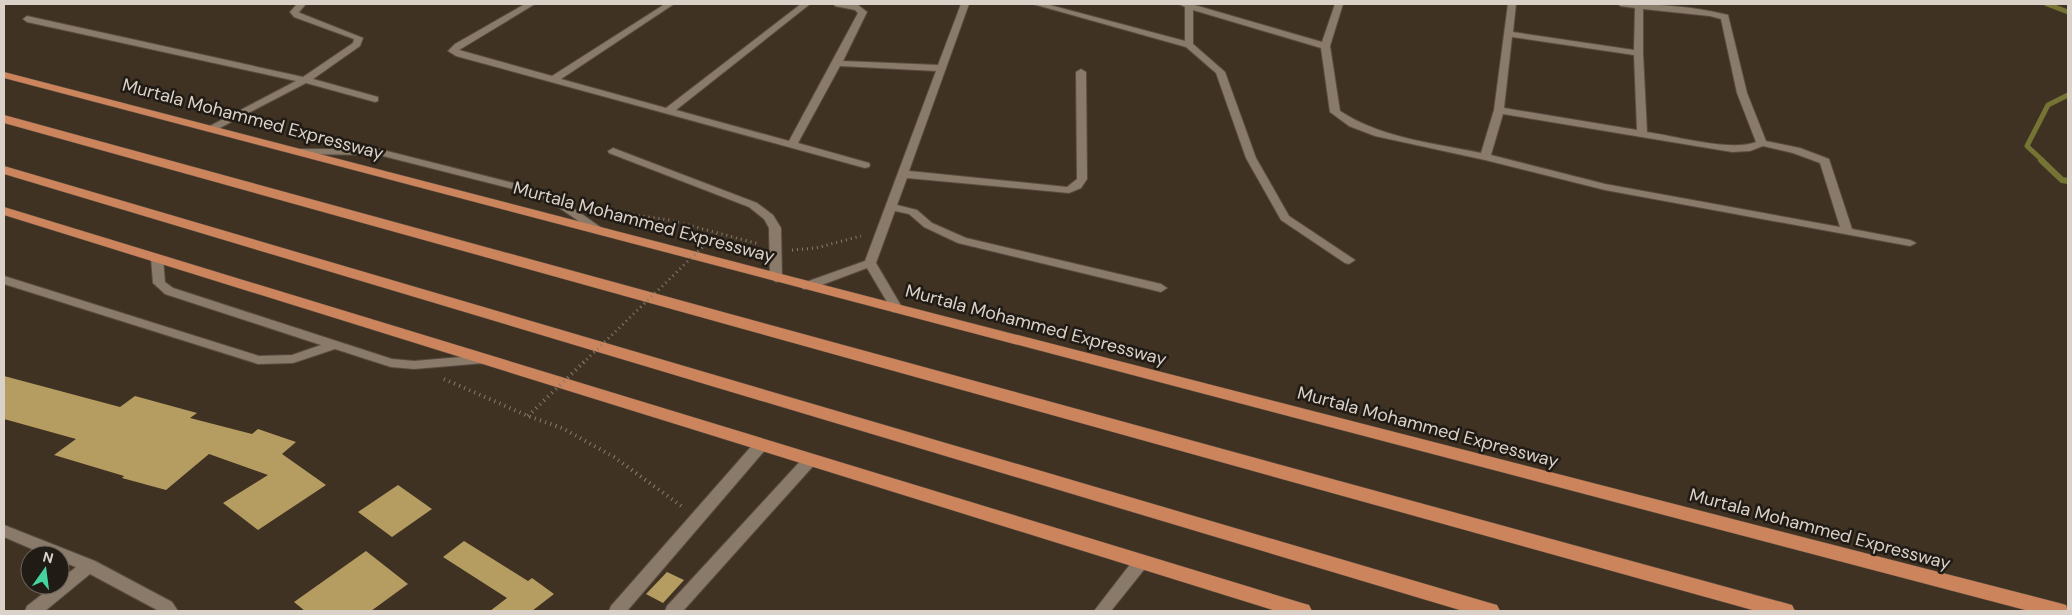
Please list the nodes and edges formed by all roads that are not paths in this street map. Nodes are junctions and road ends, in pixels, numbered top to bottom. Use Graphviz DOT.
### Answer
graph roads {
  1 [pos="302,4"];
  2 [pos="531,4"];
  3 [pos="670,4"];
  4 [pos="806,4"];
  5 [pos="838,4"];
  6 [pos="965,4"];
  7 [pos="1037,4"];
  8 [pos="1339,4"];
  9 [pos="1512,4"];
  10 [pos="1623,4"];
  11 [pos="1185,5"];
  12 [pos="1639,6"];
  13 [pos="27,19"];
  14 [pos="1508,34"];
  15 [pos="1190,45"];
  16 [pos="1325,46"];
  17 [pos="1638,53"];
  18 [pos="837,62"];
  19 [pos="942,68"];
  20 [pos="1081,72"];
  21 [pos="4,75"];
  22 [pos="305,80"];
  23 [pos="553,80"];
  24 [pos="4,85"];
  25 [pos="91,97"];
  26 [pos="375,99"];
  27 [pos="1499,110"];
  28 [pos="667,112"];
  29 [pos="4,119"];
  30 [pos="212,129"];
  31 [pos="1642,134"];
  32 [pos="1762,143"];
  33 [pos="792,145"];
  34 [pos="613,150"];
  35 [pos="298,152"];
  36 [pos="1485,157"];
  37 [pos="865,165"];
  38 [pos="4,170"];
  39 [pos="903,174"];
  40 [pos="891,207"];
  41 [pos="4,211"];
  42 [pos="600,231"];
  43 [pos="1847,232"];
  44 [pos="1910,243"];
  45 [pos="157,258"];
  46 [pos="1349,260"];
  47 [pos="870,263"];
  48 [pos="776,278"];
  49 [pos="4,280"];
  50 [pos="807,286"];
  51 [pos="1161,288"];
  52 [pos="897,310"];
  53 [pos="335,345"];
  54 [pos="485,360"];
  55 [pos="761,445"];
  56 [pos="810,460"];
  57 [pos="4,531"];
  58 [pos="1141,562"];
  59 [pos="89,566"];
  60 [pos="32,611"];
  61 [pos="170,611"];
  62 [pos="617,611"];
  63 [pos="674,611"];
  64 [pos="1102,611"];
  65 [pos="1302,611"];
  66 [pos="1490,611"];
  67 [pos="1785,611"];
  68 [pos="2059,611"];
  1 -- 22 [label="street"];
  2 -- 23 [label="street"];
  3 -- 23 [label="street"];
  4 -- 28 [label="street"];
  5 -- 18 [label="street"];
  6 -- 19 [label="street"];
  7 -- 15 [label="street"];
  8 -- 16 [label="street"];
  9 -- 14 [label="street"];
  10 -- 12 [label="street"];
  11 -- 15 [label="street"];
  11 -- 16 [label="street"];
  12 -- 17 [label="street"];
  12 -- 32 [label="street"];
  13 -- 22 [label="street"];
  14 -- 17 [label="street"];
  14 -- 27 [label="street"];
  15 -- 46 [label="street"];
  16 -- 36 [label="street"];
  17 -- 31 [label="street"];
  18 -- 19 [label="street"];
  18 -- 33 [label="street"];
  19 -- 39 [label="street"];
  20 -- 39 [label="street"];
  21 -- 25 [label="highway, Murtala Mohammed Expressway"];
  22 -- 26 [label="street"];
  22 -- 30 [label="street"];
  23 -- 28 [label="street"];
  24 -- 25 [label="highway"];
  25 -- 30 [label="highway, Murtala Mohammed Expressway"];
  27 -- 31 [label="street"];
  27 -- 36 [label="street"];
  28 -- 33 [label="street"];
  29 -- 67 [label="highway"];
  30 -- 35 [label="highway, Murtala Mohammed Expressway"];
  31 -- 32 [label="street"];
  32 -- 43 [label="street"];
  33 -- 37 [label="street"];
  34 -- 48 [label="street"];
  35 -- 42 [label="highway, Murtala Mohammed Expressway"];
  35 -- 42 [label="street"];
  36 -- 43 [label="street"];
  38 -- 66 [label="highway"];
  39 -- 40 [label="street"];
  40 -- 47 [label="street"];
  40 -- 51 [label="street"];
  41 -- 45 [label="highway"];
  42 -- 48 [label="highway, Murtala Mohammed Expressway"];
  43 -- 44 [label="street"];
  45 -- 53 [label="street"];
  45 -- 54 [label="highway"];
  47 -- 50 [label="street"];
  47 -- 52 [label="street"];
  48 -- 50 [label="highway, Murtala Mohammed Expressway"];
  49 -- 53 [label="street"];
  50 -- 52 [label="highway, Murtala Mohammed Expressway"];
  52 -- 68 [label="highway, Murtala Mohammed Expressway"];
  53 -- 54 [label="street"];
  54 -- 55 [label="highway"];
  55 -- 56 [label="highway"];
  55 -- 62 [label="street"];
  56 -- 58 [label="highway"];
  56 -- 63 [label="street"];
  57 -- 59 [label="street"];
  58 -- 64 [label="street"];
  58 -- 65 [label="highway"];
  59 -- 60 [label="street"];
  59 -- 61 [label="street"];
}
